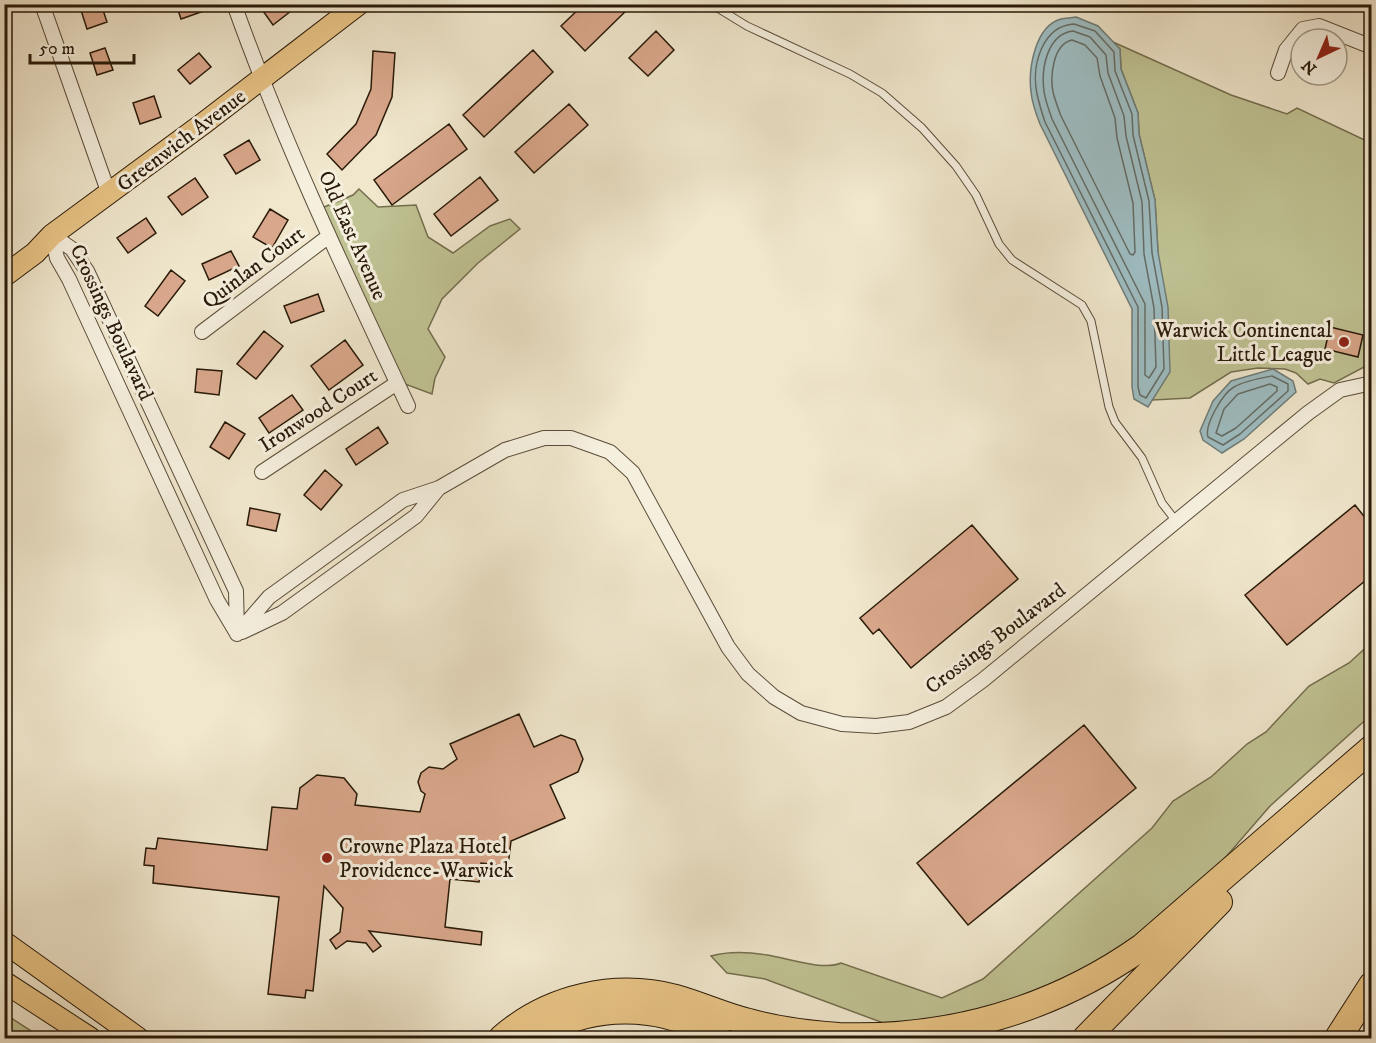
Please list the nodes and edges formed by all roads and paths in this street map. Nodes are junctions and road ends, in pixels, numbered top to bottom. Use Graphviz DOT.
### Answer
graph roads {
  1 [pos="42,4"];
  2 [pos="234,4"];
  3 [pos="359,4"];
  4 [pos="711,4"];
  5 [pos="1371,46"];
  6 [pos="1278,72"];
  7 [pos="261,80"];
  8 [pos="109,194"];
  9 [pos="52,235"];
  10 [pos="329,236"];
  11 [pos="4,276"];
  12 [pos="202,332"];
  13 [pos="397,383"];
  14 [pos="1371,383"];
  15 [pos="408,406"];
  16 [pos="262,472"];
  17 [pos="439,488"];
  18 [pos="1176,521"];
  19 [pos="237,634"];
  20 [pos="1371,748"];
  21 [pos="4,942"];
  22 [pos="4,982"];
  23 [pos="1371,985"];
  24 [pos="90,1038"];
  25 [pos="138,1038"];
  26 [pos="502,1038"];
  27 [pos="532,1038"];
  28 [pos="718,1038"];
  29 [pos="1086,1038"];
  30 [pos="1338,1038"];
  1 -- 8 [label="street"];
  2 -- 7 [label="street, Old East Avenue"];
  3 -- 7 [label="main road, Greenwich Avenue"];
  4 -- 18 [label="lane"];
  5 -- 6 [label="street"];
  7 -- 8 [label="main road, Greenwich Avenue"];
  7 -- 10 [label="street, Old East Avenue"];
  8 -- 9 [label="main road, Greenwich Avenue"];
  9 -- 11 [label="main road, Greenwich Avenue"];
  9 -- 19 [label="street, Crossings Boulavard"];
  9 -- 19 [label="street, Crossings Boulavard"];
  10 -- 12 [label="street, Quinlan Court"];
  10 -- 13 [label="street, Old East Avenue"];
  13 -- 15 [label="street, Old East Avenue"];
  13 -- 16 [label="street, Ironwood Court"];
  14 -- 18 [label="street, Crossings Boulavard"];
  17 -- 18 [label="street, Crossings Boulavard"];
  17 -- 19 [label="street, Crossings Boulavard"];
  17 -- 19 [label="street, Crossings Boulavard"];
  20 -- 26 [label="highway"];
  20 -- 29 [label="highway"];
  21 -- 25 [label="main road"];
  22 -- 24 [label="main road"];
  23 -- 30 [label="highway"];
  27 -- 28 [label="highway"];
}
